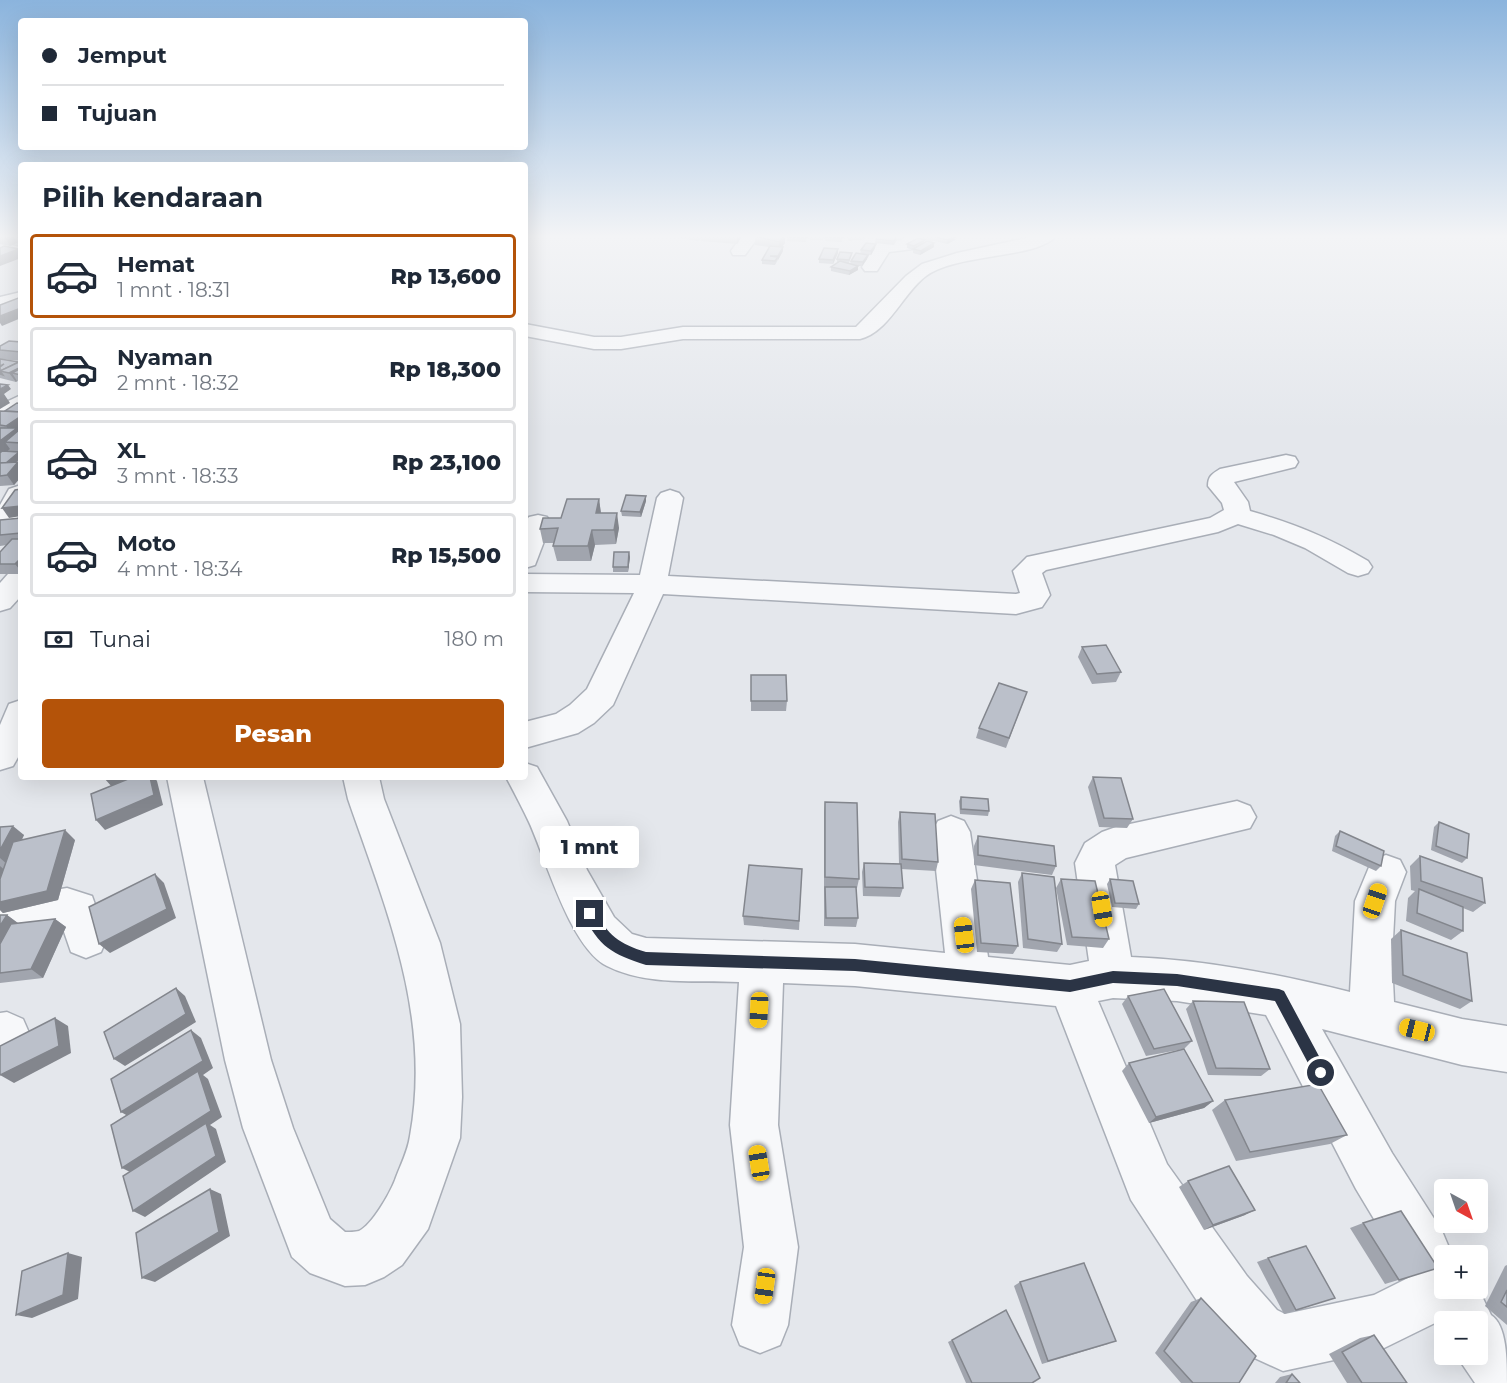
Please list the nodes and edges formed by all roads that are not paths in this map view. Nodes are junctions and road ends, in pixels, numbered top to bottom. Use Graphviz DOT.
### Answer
graph roads {
  1 [pos="891,301"];
  2 [pos="528,331"];
  3 [pos="17,392"];
  4 [pos="0,415"];
  5 [pos="1286,462"];
  6 [pos="13,493"];
  7 [pos="670,498"];
  8 [pos="1236,514"];
  9 [pos="0,524"];
  10 [pos="538,524"];
  11 [pos="528,551"];
  12 [pos="1358,567"];
  13 [pos="528,583"];
  14 [pos="652,584"];
  15 [pos="18,722"];
  16 [pos="528,734"];
  17 [pos="0,756"];
  18 [pos="186,780"];
  19 [pos="362,780"];
  20 [pos="526,780"];
  21 [pos="1237,817"];
  22 [pos="951,832"];
  23 [pos="1386,872"];
  24 [pos="0,918"];
  25 [pos="86,939"];
  26 [pos="762,963"];
  27 [pos="969,976"];
  28 [pos="1092,982"];
  29 [pos="1279,996"];
  30 [pos="1372,1019"];
  31 [pos="1507,1049"];
  32 [pos="1434,1268"];
  33 [pos="1434,1294"];
  34 [pos="760,1325"];
  35 [pos="1488,1352"];
  36 [pos="1507,1379"];
  1 -- 2 [label="street"];
  3 -- 4 [label="street"];
  5 -- 8 [label="street"];
  6 -- 9 [label="street"];
  7 -- 14 [label="street"];
  8 -- 12 [label="street"];
  8 -- 14 [label="street"];
  10 -- 11 [label="street"];
  13 -- 14 [label="street"];
  14 -- 16 [label="street"];
  15 -- 17 [label="street"];
  18 -- 19 [label="street"];
  20 -- 26 [label="street"];
  21 -- 28 [label="street"];
  22 -- 27 [label="street"];
  23 -- 30 [label="street"];
  24 -- 25 [label="street"];
  26 -- 27 [label="street"];
  26 -- 34 [label="street"];
  27 -- 28 [label="street"];
  28 -- 29 [label="street"];
  28 -- 33 [label="street"];
  29 -- 30 [label="street"];
  29 -- 32 [label="street"];
  30 -- 31 [label="street"];
  35 -- 36 [label="street"];
}
